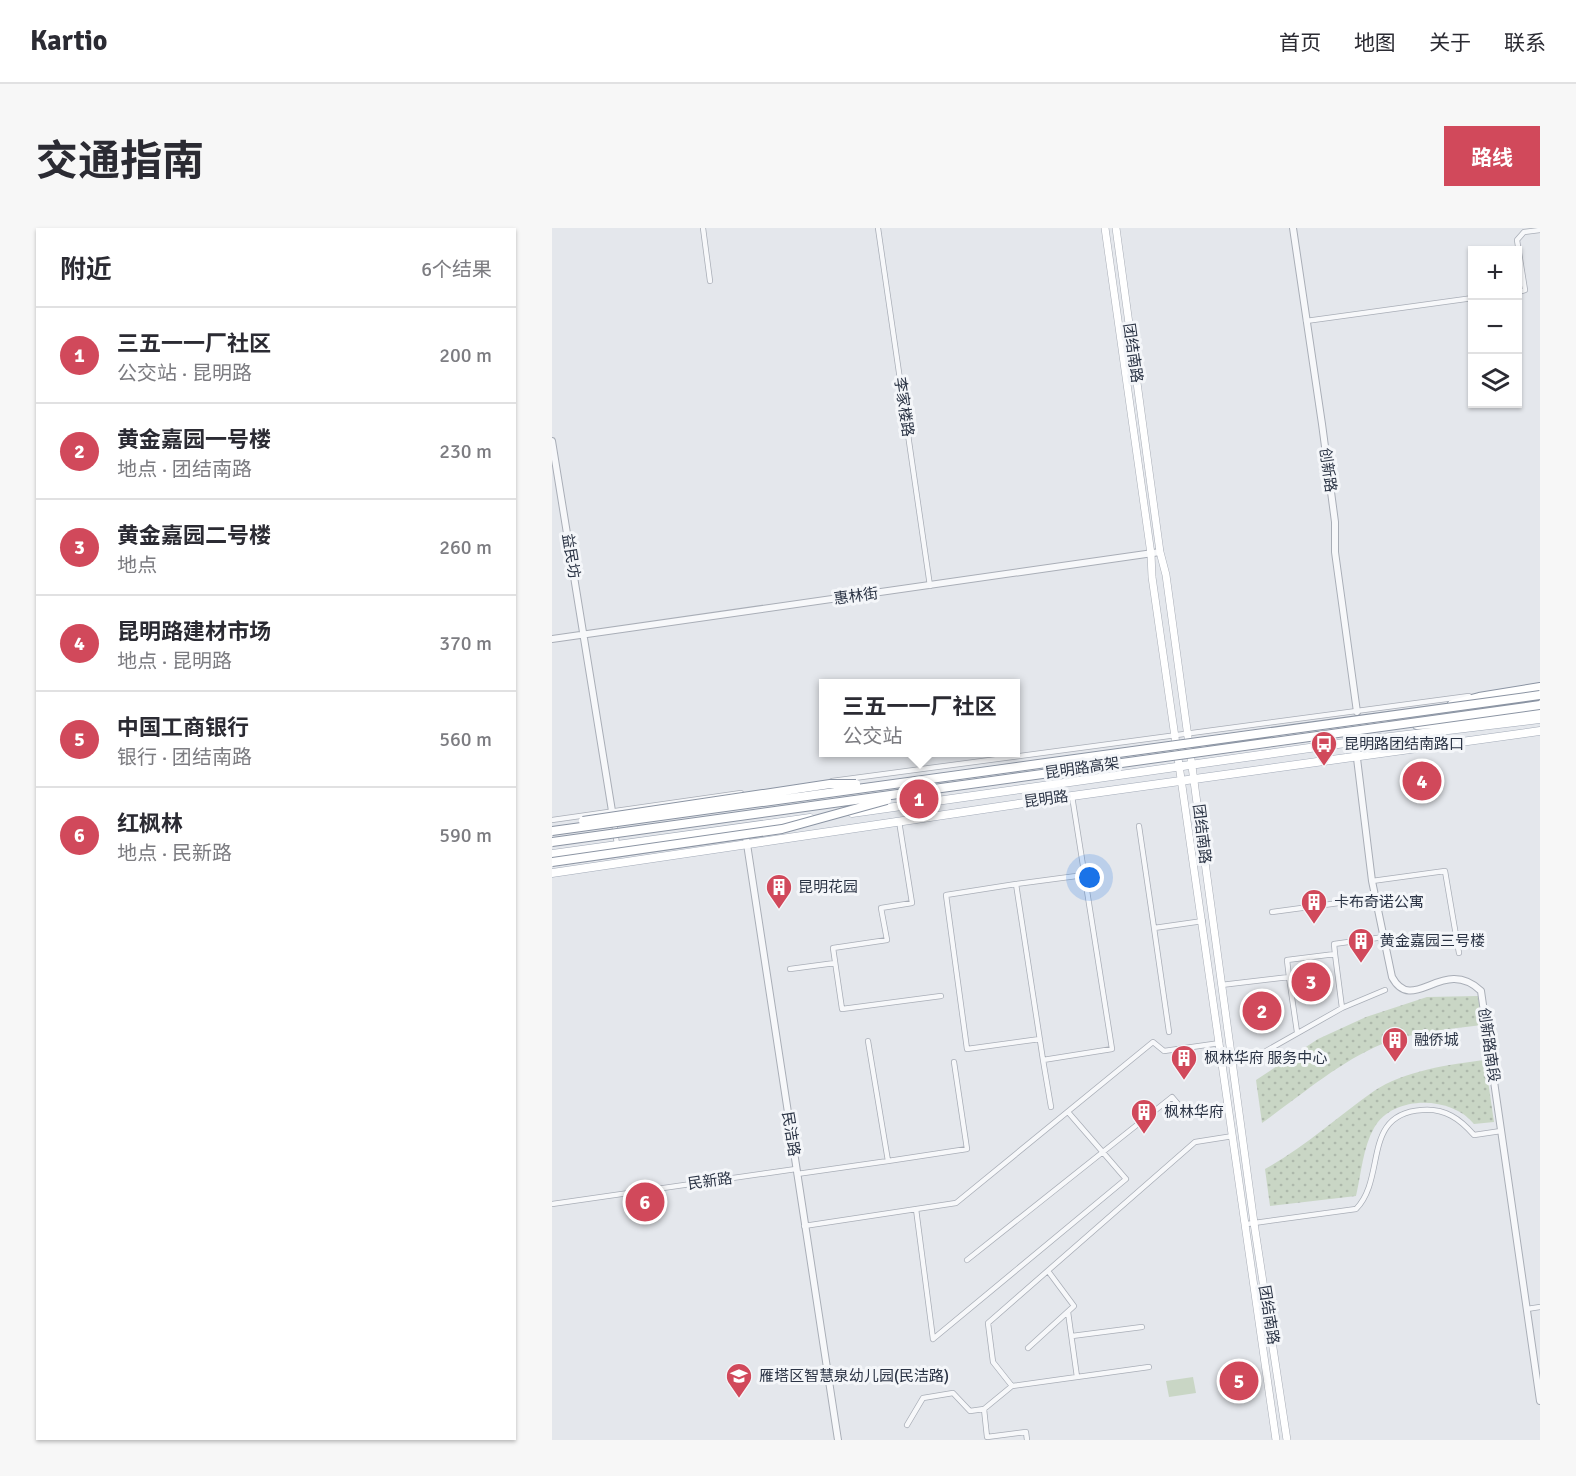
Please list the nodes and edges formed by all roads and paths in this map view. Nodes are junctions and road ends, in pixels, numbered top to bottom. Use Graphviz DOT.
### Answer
graph roads {
  1 [pos="703,228"];
  2 [pos="878,228"];
  3 [pos="1105,228"];
  4 [pos="1116,228"];
  5 [pos="1293,228"];
  6 [pos="1540,230"];
  7 [pos="1518,246"];
  8 [pos="1522,271"];
  9 [pos="710,281"];
  10 [pos="1522,291"];
  11 [pos="1468,299"];
  12 [pos="1305,321"];
  13 [pos="552,441"];
  14 [pos="1160,552"];
  15 [pos="1151,554"];
  16 [pos="930,586"];
  17 [pos="584,634"];
  18 [pos="552,639"];
  19 [pos="1540,687"];
  20 [pos="1540,694"];
  21 [pos="1540,705"];
  22 [pos="1442,707"];
  23 [pos="1358,711"];
  24 [pos="1540,713"];
  25 [pos="1540,719"];
  26 [pos="1371,726"];
  27 [pos="1540,731"];
  28 [pos="1189,734"];
  29 [pos="1174,736"];
  30 [pos="1355,742"];
  31 [pos="1356,755"];
  32 [pos="1017,757"];
  33 [pos="1020,757"];
  34 [pos="1193,766"];
  35 [pos="1179,767"];
  36 [pos="1195,778"];
  37 [pos="1182,780"];
  38 [pos="886,784"];
  39 [pos="914,792"];
  40 [pos="1072,796"];
  41 [pos="612,811"];
  42 [pos="552,820"];
  43 [pos="899,821"];
  44 [pos="1139,826"];
  45 [pos="552,827"];
  46 [pos="745,827"];
  47 [pos="552,831"];
  48 [pos="552,842"];
  49 [pos="618,845"];
  50 [pos="747,845"];
  51 [pos="552,854"];
  52 [pos="552,862"];
  53 [pos="552,873"];
  54 [pos="1084,875"];
  55 [pos="1372,881"];
  56 [pos="1016,884"];
  57 [pos="1376,898"];
  58 [pos="1272,912"];
  59 [pos="1203,921"];
  60 [pos="1154,928"];
  61 [pos="1384,937"];
  62 [pos="1459,952"];
  63 [pos="1335,954"];
  64 [pos="835,963"];
  65 [pos="790,969"];
  66 [pos="1289,976"];
  67 [pos="1221,985"];
  68 [pos="1385,990"];
  69 [pos="941,996"];
  70 [pos="1342,1008"];
  71 [pos="1169,1032"];
  72 [pos="1297,1032"];
  73 [pos="1040,1038"];
  74 [pos="868,1041"];
  75 [pos="1220,1043"];
  76 [pos="1266,1051"];
  77 [pos="1043,1060"];
  78 [pos="954,1062"];
  79 [pos="1051,1107"];
  80 [pos="1183,1110"];
  81 [pos="1068,1112"];
  82 [pos="1501,1131"];
  83 [pos="1233,1136"];
  84 [pos="1103,1152"];
  85 [pos="888,1161"];
  86 [pos="797,1172"];
  87 [pos="552,1204"];
  88 [pos="916,1209"];
  89 [pos="1251,1223"];
  90 [pos="804,1226"];
  91 [pos="967,1260"];
  92 [pos="1048,1271"];
  93 [pos="1540,1307"];
  94 [pos="1527,1309"];
  95 [pos="1068,1311"];
  96 [pos="1142,1327"];
  97 [pos="1072,1336"];
  98 [pos="1028,1348"];
  99 [pos="1149,1367"];
  100 [pos="1077,1377"];
  101 [pos="1012,1386"];
  102 [pos="1540,1401"];
  103 [pos="984,1409"];
  104 [pos="907,1425"];
  105 [pos="838,1440"];
  106 [pos="1027,1440"];
  107 [pos="1276,1440"];
  108 [pos="1287,1440"];
  1 -- 9 [label="street"];
  2 -- 16 [label="street, 李家楼路"];
  3 -- 15 [label="main road, 团结南路"];
  4 -- 14 [label="main road, 团结南路"];
  5 -- 12 [label="street, 创新路"];
  6 -- 7 [label="street"];
  8 -- 10 [label="street"];
  11 -- 12 [label="street"];
  12 -- 23 [label="street, 创新路"];
  13 -- 17 [label="street, 益民坊"];
  14 -- 15 [label="street, 惠林街"];
  14 -- 28 [label="main road, 团结南路"];
  15 -- 16 [label="street, 惠林街"];
  15 -- 29 [label="main road, 团结南路"];
  16 -- 17 [label="street, 惠林街"];
  17 -- 18 [label="street, 惠林街"];
  17 -- 41 [label="street, 益民坊"];
  19 -- 22 [label="highway, bridge"];
  19 -- 23 [label="street"];
  20 -- 22 [label="highway, 昆明路高架, bridge"];
  21 -- 26 [label="highway, 昆明路高架, bridge"];
  22 -- 38 [label="highway, 昆明路高架, bridge"];
  23 -- 28 [label="street"];
  23 -- 30 [label="street"];
  24 -- 26 [label="highway, bridge"];
  25 -- 30 [label="main road, 昆明路"];
  26 -- 39 [label="highway, 昆明路高架, bridge"];
  27 -- 31 [label="main road, 昆明路"];
  28 -- 29 [label="street"];
  28 -- 34 [label="main road, 团结南路"];
  29 -- 33 [label="street"];
  29 -- 35 [label="main road, 团结南路"];
  30 -- 31 [label="street, 创新路南段"];
  30 -- 34 [label="main road, 昆明路"];
  31 -- 36 [label="main road, 昆明路"];
  31 -- 55 [label="street, 创新路南段"];
  32 -- 41 [label="street"];
  34 -- 35 [label="main road, 昆明路"];
  34 -- 36 [label="main road, 团结南路"];
  35 -- 37 [label="main road, 团结南路"];
  35 -- 46 [label="main road, 昆明路"];
  36 -- 37 [label="main road, 昆明路"];
  36 -- 67 [label="main road, 团结南路"];
  37 -- 40 [label="main road, 昆明路"];
  37 -- 59 [label="main road, 团结南路"];
  38 -- 45 [label="highway, bridge"];
  38 -- 47 [label="highway, 昆明路高架, bridge"];
  39 -- 48 [label="highway, 昆明路高架, bridge"];
  39 -- 52 [label="highway, bridge"];
  40 -- 43 [label="main road, 昆明路"];
  40 -- 54 [label="street"];
  41 -- 42 [label="street"];
  41 -- 49 [label="street"];
  43 -- 50 [label="main road, 昆明路"];
  43 -- 64 [label="street"];
  44 -- 60 [label="street"];
  46 -- 49 [label="main road, 昆明路"];
  46 -- 50 [label="street, 民洁路"];
  49 -- 51 [label="main road, 昆明路"];
  50 -- 53 [label="main road, 昆明路"];
  50 -- 86 [label="street, 民洁路"];
  54 -- 56 [label="street"];
  54 -- 77 [label="street"];
  55 -- 57 [label="street, 创新路南段"];
  55 -- 62 [label="street"];
  56 -- 73 [label="street"];
  56 -- 73 [label="street"];
  57 -- 58 [label="street"];
  57 -- 61 [label="street, 创新路南段"];
  59 -- 60 [label="street"];
  59 -- 75 [label="main road, 团结南路"];
  60 -- 71 [label="street"];
  61 -- 63 [label="street"];
  61 -- 82 [label="street, 创新路南段"];
  63 -- 66 [label="street"];
  63 -- 70 [label="street"];
  64 -- 65 [label="street"];
  64 -- 69 [label="street"];
  66 -- 67 [label="street"];
  66 -- 72 [label="street"];
  67 -- 89 [label="main road, 团结南路"];
  68 -- 70 [label="street"];
  70 -- 72 [label="street"];
  72 -- 76 [label="street"];
  73 -- 77 [label="street"];
  74 -- 85 [label="street"];
  75 -- 81 [label="street"];
  75 -- 83 [label="main road, 团结南路"];
  77 -- 79 [label="street"];
  78 -- 85 [label="street, 民新路"];
  80 -- 84 [label="street"];
  81 -- 84 [label="street"];
  81 -- 88 [label="street"];
  82 -- 89 [label="street"];
  82 -- 94 [label="street, 创新路南段"];
  83 -- 89 [label="main road, 团结南路"];
  83 -- 92 [label="street"];
  84 -- 88 [label="street"];
  84 -- 91 [label="street"];
  85 -- 86 [label="street, 民新路"];
  86 -- 87 [label="street, 民新路"];
  86 -- 90 [label="street, 民洁路"];
  88 -- 90 [label="street"];
  89 -- 107 [label="main road, 团结南路"];
  89 -- 108 [label="main road, 团结南路"];
  90 -- 105 [label="street, 民洁路"];
  92 -- 95 [label="street"];
  92 -- 101 [label="street"];
  93 -- 94 [label="street"];
  94 -- 102 [label="street, 创新路南段"];
  95 -- 97 [label="street"];
  95 -- 98 [label="street"];
  96 -- 97 [label="street"];
  97 -- 100 [label="street"];
  99 -- 100 [label="street"];
  100 -- 101 [label="street"];
  101 -- 103 [label="street"];
  103 -- 104 [label="street"];
  103 -- 106 [label="street"];
}
